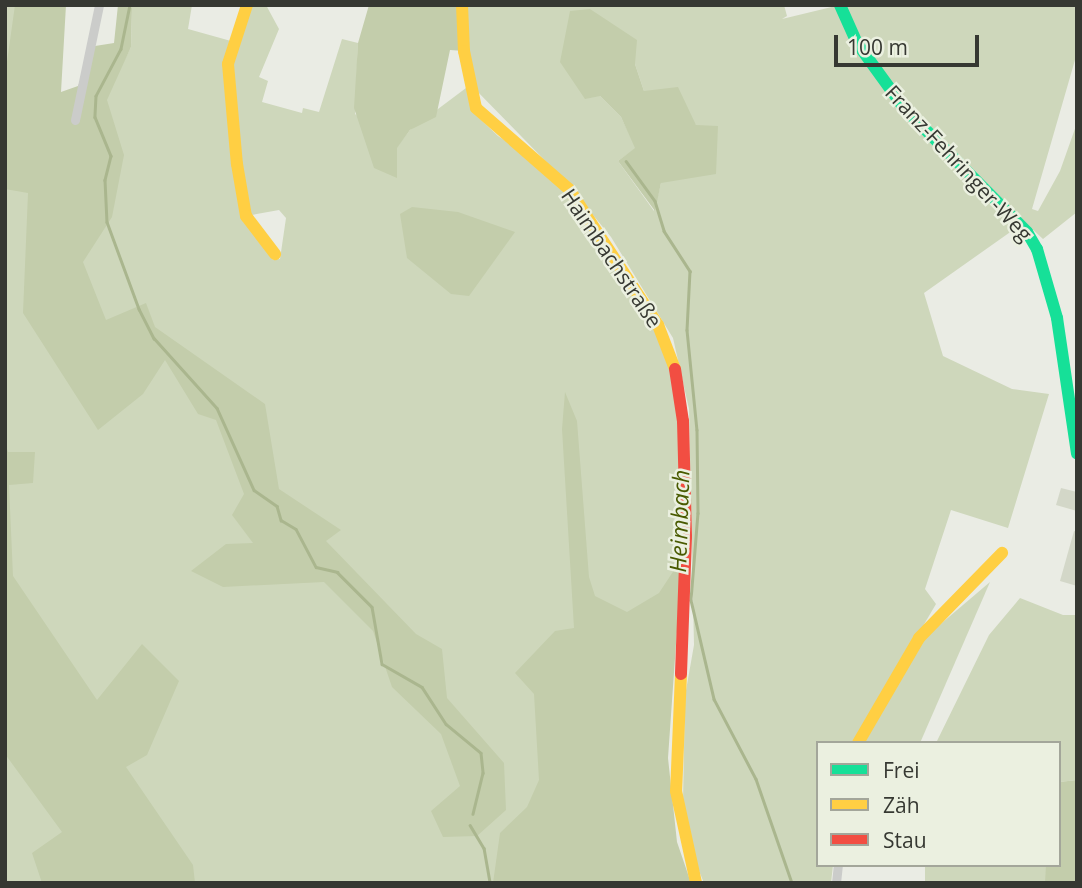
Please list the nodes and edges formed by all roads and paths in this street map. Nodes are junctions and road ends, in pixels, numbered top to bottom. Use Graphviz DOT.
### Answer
graph roads {
  1 [pos="99,5"];
  2 [pos="247,5"];
  3 [pos="462,5"];
  4 [pos="840,5"];
  5 [pos="75,120"];
  6 [pos="275,254"];
  7 [pos="1077,454"];
  8 [pos="1002,553"];
  9 [pos="859,741"];
  10 [pos="696,883"];
  1 -- 5 [label="street"];
  2 -- 6 [label="street"];
  3 -- 10 [label="street, Haimbachstraße"];
  4 -- 7 [label="street, Franz-Fehringer-Weg"];
  8 -- 9 [label="street"];
}
